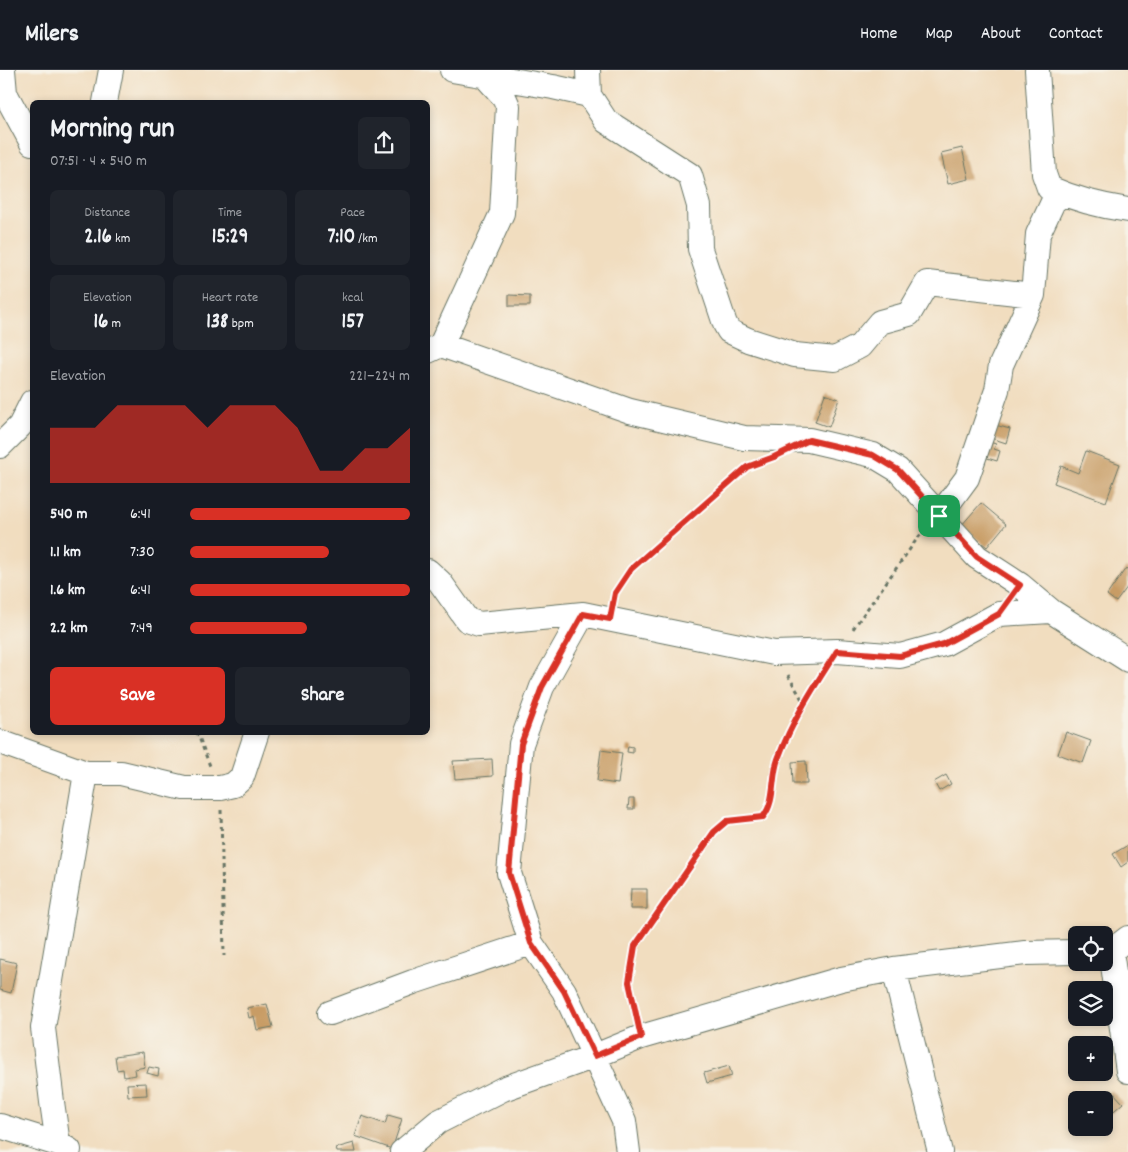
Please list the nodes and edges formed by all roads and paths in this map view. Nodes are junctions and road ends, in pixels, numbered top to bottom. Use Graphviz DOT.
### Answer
graph roads {
  1 [pos="3,70"];
  2 [pos="111,70"];
  3 [pos="452,70"];
  4 [pos="588,70"];
  5 [pos="1037,70"];
  6 [pos="486,76"];
  7 [pos="589,95"];
  8 [pos="105,100"];
  9 [pos="30,139"];
  10 [pos="1062,194"];
  11 [pos="1128,210"];
  12 [pos="1033,296"];
  13 [pos="434,348"];
  14 [pos="30,406"];
  15 [pos="0,446"];
  16 [pos="765,460"];
  17 [pos="939,516"];
  18 [pos="430,573"];
  19 [pos="1020,585"];
  20 [pos="1051,611"];
  21 [pos="583,614"];
  22 [pos="999,614"];
  23 [pos="610,619"];
  24 [pos="837,651"];
  25 [pos="774,653"];
  26 [pos="1128,660"];
  27 [pos="804,703"];
  28 [pos="198,735"];
  29 [pos="256,735"];
  30 [pos="0,742"];
  31 [pos="86,773"];
  32 [pos="220,788"];
  33 [pos="531,943"];
  34 [pos="1114,947"];
  35 [pos="1068,952"];
  36 [pos="224,956"];
  37 [pos="894,969"];
  38 [pos="330,1013"];
  39 [pos="641,1037"];
  40 [pos="595,1056"];
  41 [pos="1128,1071"];
  42 [pos="0,1126"];
  43 [pos="65,1148"];
  44 [pos="402,1152"];
  45 [pos="628,1152"];
  46 [pos="940,1152"];
  1 -- 9 [label="street"];
  2 -- 8 [label="street"];
  3 -- 6 [label="street"];
  4 -- 7 [label="street"];
  5 -- 10 [label="street"];
  6 -- 7 [label="street"];
  6 -- 13 [label="street"];
  7 -- 12 [label="street"];
  10 -- 11 [label="street"];
  10 -- 12 [label="street"];
  12 -- 17 [label="street"];
  13 -- 17 [label="street"];
  14 -- 15 [label="street"];
  16 -- 23 [label="path"];
  17 -- 19 [label="street"];
  17 -- 24 [label="path"];
  18 -- 21 [label="street"];
  19 -- 20 [label="street"];
  19 -- 22 [label="street"];
  20 -- 22 [label="street"];
  20 -- 26 [label="street"];
  21 -- 23 [label="street"];
  21 -- 33 [label="street"];
  22 -- 24 [label="street"];
  23 -- 25 [label="street"];
  24 -- 25 [label="street"];
  24 -- 27 [label="path"];
  25 -- 27 [label="path"];
  27 -- 39 [label="path"];
  28 -- 32 [label="path"];
  29 -- 32 [label="street"];
  30 -- 31 [label="street"];
  31 -- 32 [label="street"];
  31 -- 43 [label="street"];
  32 -- 36 [label="path"];
  33 -- 38 [label="street"];
  33 -- 40 [label="street"];
  34 -- 41 [label="street"];
  35 -- 37 [label="street"];
  37 -- 39 [label="street"];
  37 -- 46 [label="street"];
  39 -- 40 [label="street"];
  40 -- 44 [label="street"];
  40 -- 45 [label="street"];
  42 -- 43 [label="street"];
}
